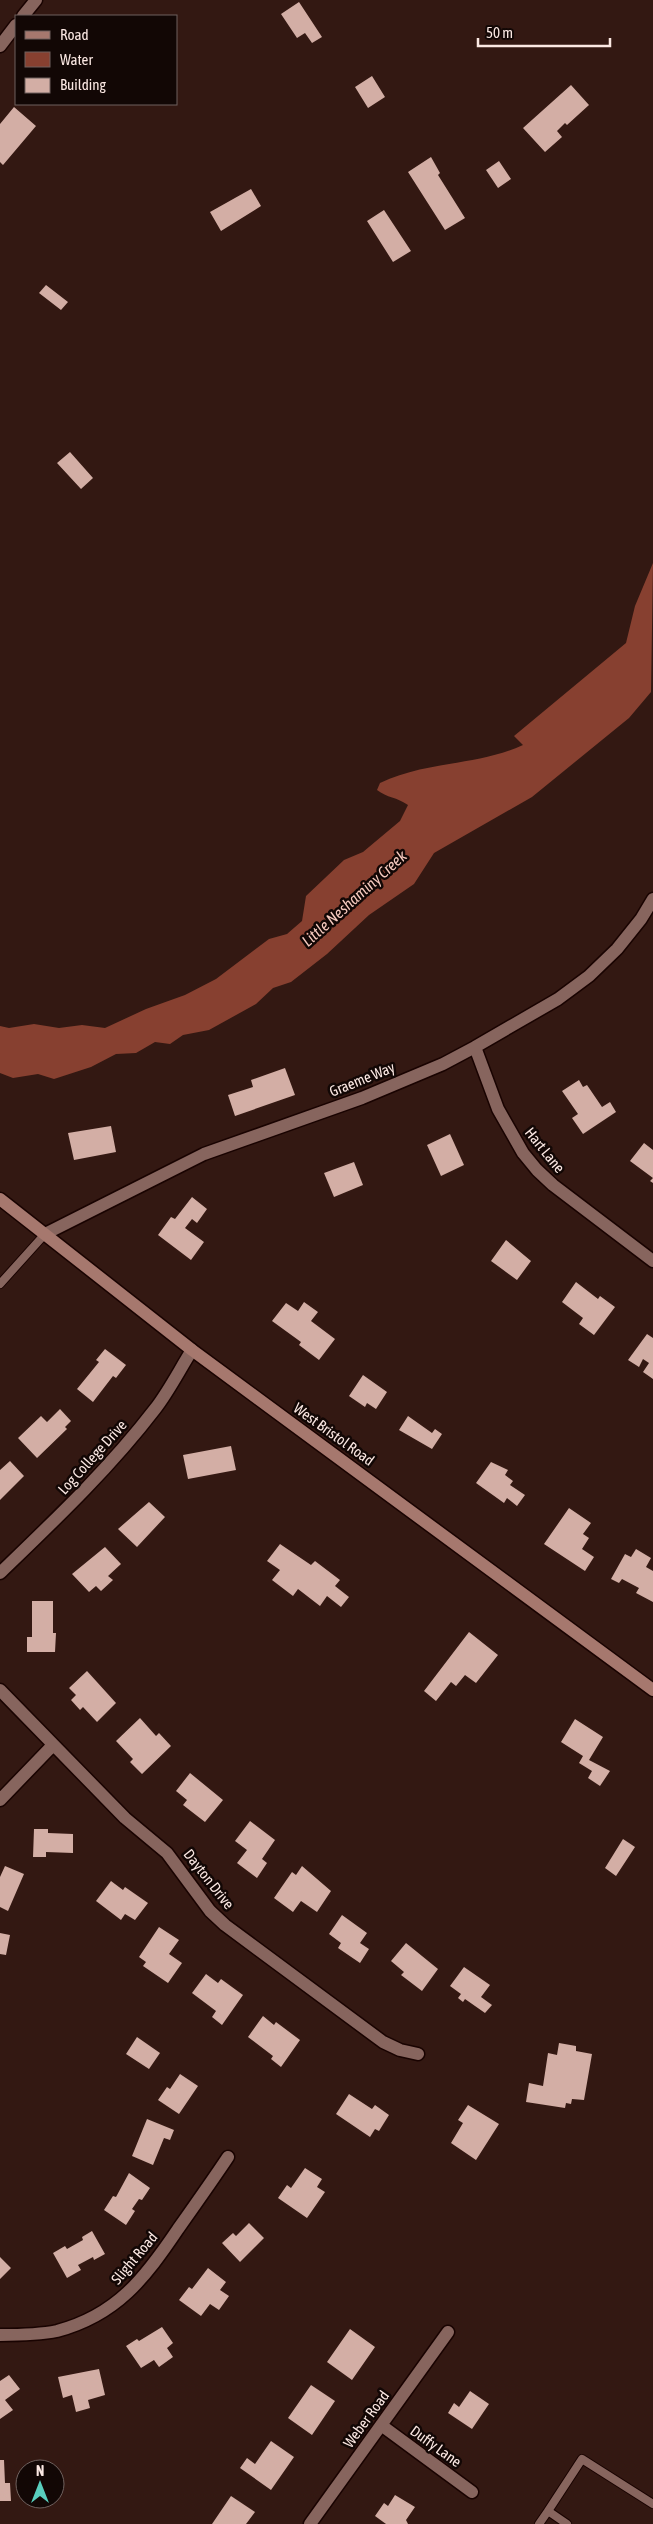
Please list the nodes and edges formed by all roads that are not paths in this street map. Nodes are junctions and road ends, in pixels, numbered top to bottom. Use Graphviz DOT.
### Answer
graph roads {
  1 [pos="36,0"];
  2 [pos="24,15"];
  3 [pos="15,26"];
  4 [pos="0,46"];
  5 [pos="653,899"];
  6 [pos="476,1047"];
  7 [pos="0,1199"];
  8 [pos="45,1234"];
  9 [pos="653,1261"];
  10 [pos="0,1284"];
  11 [pos="192,1350"];
  12 [pos="0,1573"];
  13 [pos="0,1690"];
  14 [pos="653,1690"];
  15 [pos="53,1745"];
  16 [pos="0,1800"];
  17 [pos="418,2054"];
  18 [pos="228,2157"];
  19 [pos="448,2332"];
  20 [pos="0,2335"];
  21 [pos="381,2425"];
  22 [pos="472,2492"];
  23 [pos="653,2504"];
  24 [pos="548,2511"];
  25 [pos="310,2524"];
  26 [pos="538,2524"];
  27 [pos="568,2524"];
  1 -- 2 [label="street"];
  3 -- 4 [label="street"];
  5 -- 6 [label="street, Graeme Way"];
  6 -- 8 [label="street, Graeme Way"];
  6 -- 9 [label="street, Hart Lane"];
  7 -- 8 [label="main road, West Bristol Road"];
  8 -- 10 [label="lane"];
  8 -- 11 [label="main road, West Bristol Road"];
  11 -- 12 [label="street, Log College Drive"];
  11 -- 14 [label="main road, West Bristol Road"];
  13 -- 15 [label="street, Dayton Drive"];
  15 -- 16 [label="street"];
  15 -- 17 [label="street, Dayton Drive"];
  18 -- 20 [label="street, Slight Road"];
  19 -- 21 [label="street, Weber Road"];
  21 -- 22 [label="street, Duffy Lane"];
  21 -- 25 [label="street, Weber Road"];
  23 -- 24 [label="lane"];
  24 -- 26 [label="lane"];
  24 -- 27 [label="lane"];
}
